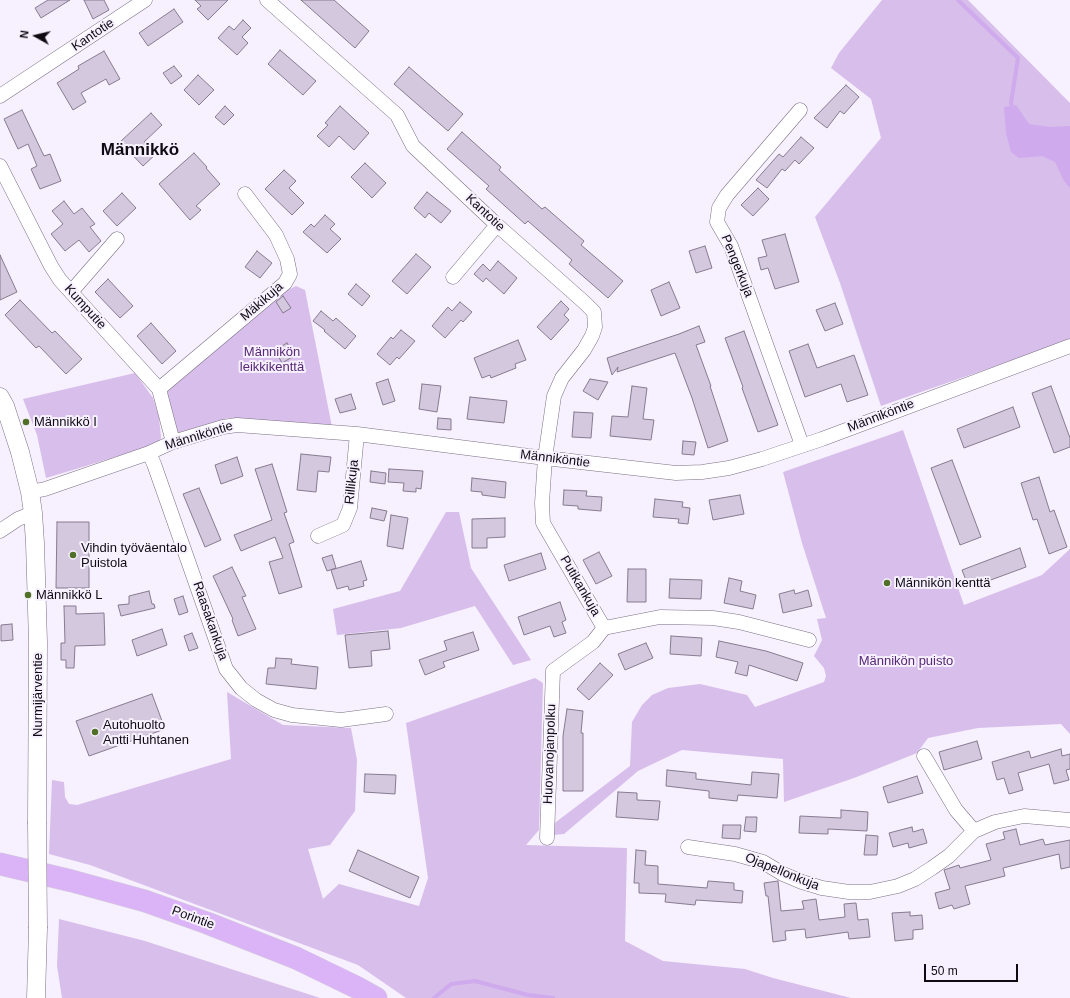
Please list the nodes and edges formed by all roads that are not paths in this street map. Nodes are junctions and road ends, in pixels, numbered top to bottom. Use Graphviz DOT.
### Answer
graph roads {
  1 [pos="145,0"];
  2 [pos="267,0"];
  3 [pos="0,96"];
  4 [pos="800,110"];
  5 [pos="0,166"];
  6 [pos="244,194"];
  7 [pos="497,225"];
  8 [pos="117,239"];
  9 [pos="453,276"];
  10 [pos="71,292"];
  11 [pos="1070,346"];
  12 [pos="159,389"];
  13 [pos="0,397"];
  14 [pos="357,434"];
  15 [pos="172,442"];
  16 [pos="802,445"];
  17 [pos="149,453"];
  18 [pos="545,458"];
  19 [pos="30,492"];
  20 [pos="33,513"];
  21 [pos="0,531"];
  22 [pos="318,536"];
  23 [pos="604,628"];
  24 [pos="809,640"];
  25 [pos="386,714"];
  26 [pos="924,756"];
  27 [pos="1070,820"];
  28 [pos="974,831"];
  29 [pos="547,838"];
  30 [pos="688,847"];
  31 [pos="0,864"];
  32 [pos="36,998"];
  33 [pos="376,998"];
  1 -- 3 [label="street, Kantotie"];
  2 -- 7 [label="street, Kantotie"];
  4 -- 16 [label="street, Pengerkuja"];
  5 -- 10 [label="street, Kumputie"];
  6 -- 12 [label="street, Mäkikuja"];
  7 -- 9 [label="street"];
  7 -- 18 [label="street, Kantotie"];
  8 -- 10 [label="street"];
  10 -- 12 [label="street, Kumputie"];
  11 -- 16 [label="street, Männiköntie"];
  12 -- 15 [label="street, Kumputie"];
  13 -- 19 [label="street, Nurmijärventie"];
  14 -- 15 [label="street, Männiköntie"];
  14 -- 18 [label="street, Männiköntie"];
  14 -- 22 [label="street, Rillikuja"];
  15 -- 17 [label="street, Männiköntie"];
  16 -- 18 [label="street, Männiköntie"];
  17 -- 19 [label="street, Männiköntie"];
  17 -- 25 [label="street, Raasakankuja"];
  18 -- 23 [label="street, Putikankuja"];
  19 -- 20 [label="street, Nurmijärventie"];
  20 -- 21 [label="street"];
  20 -- 32 [label="street, Nurmijärventie, bridge"];
  23 -- 24 [label="street, Putikankuja"];
  23 -- 29 [label="street, Huovanojanpolku"];
  26 -- 28 [label="street"];
  27 -- 28 [label="street, Ojapellonkuja"];
  28 -- 30 [label="street, Ojapellonkuja"];
  31 -- 33 [label="highway, Porintie"];
}
